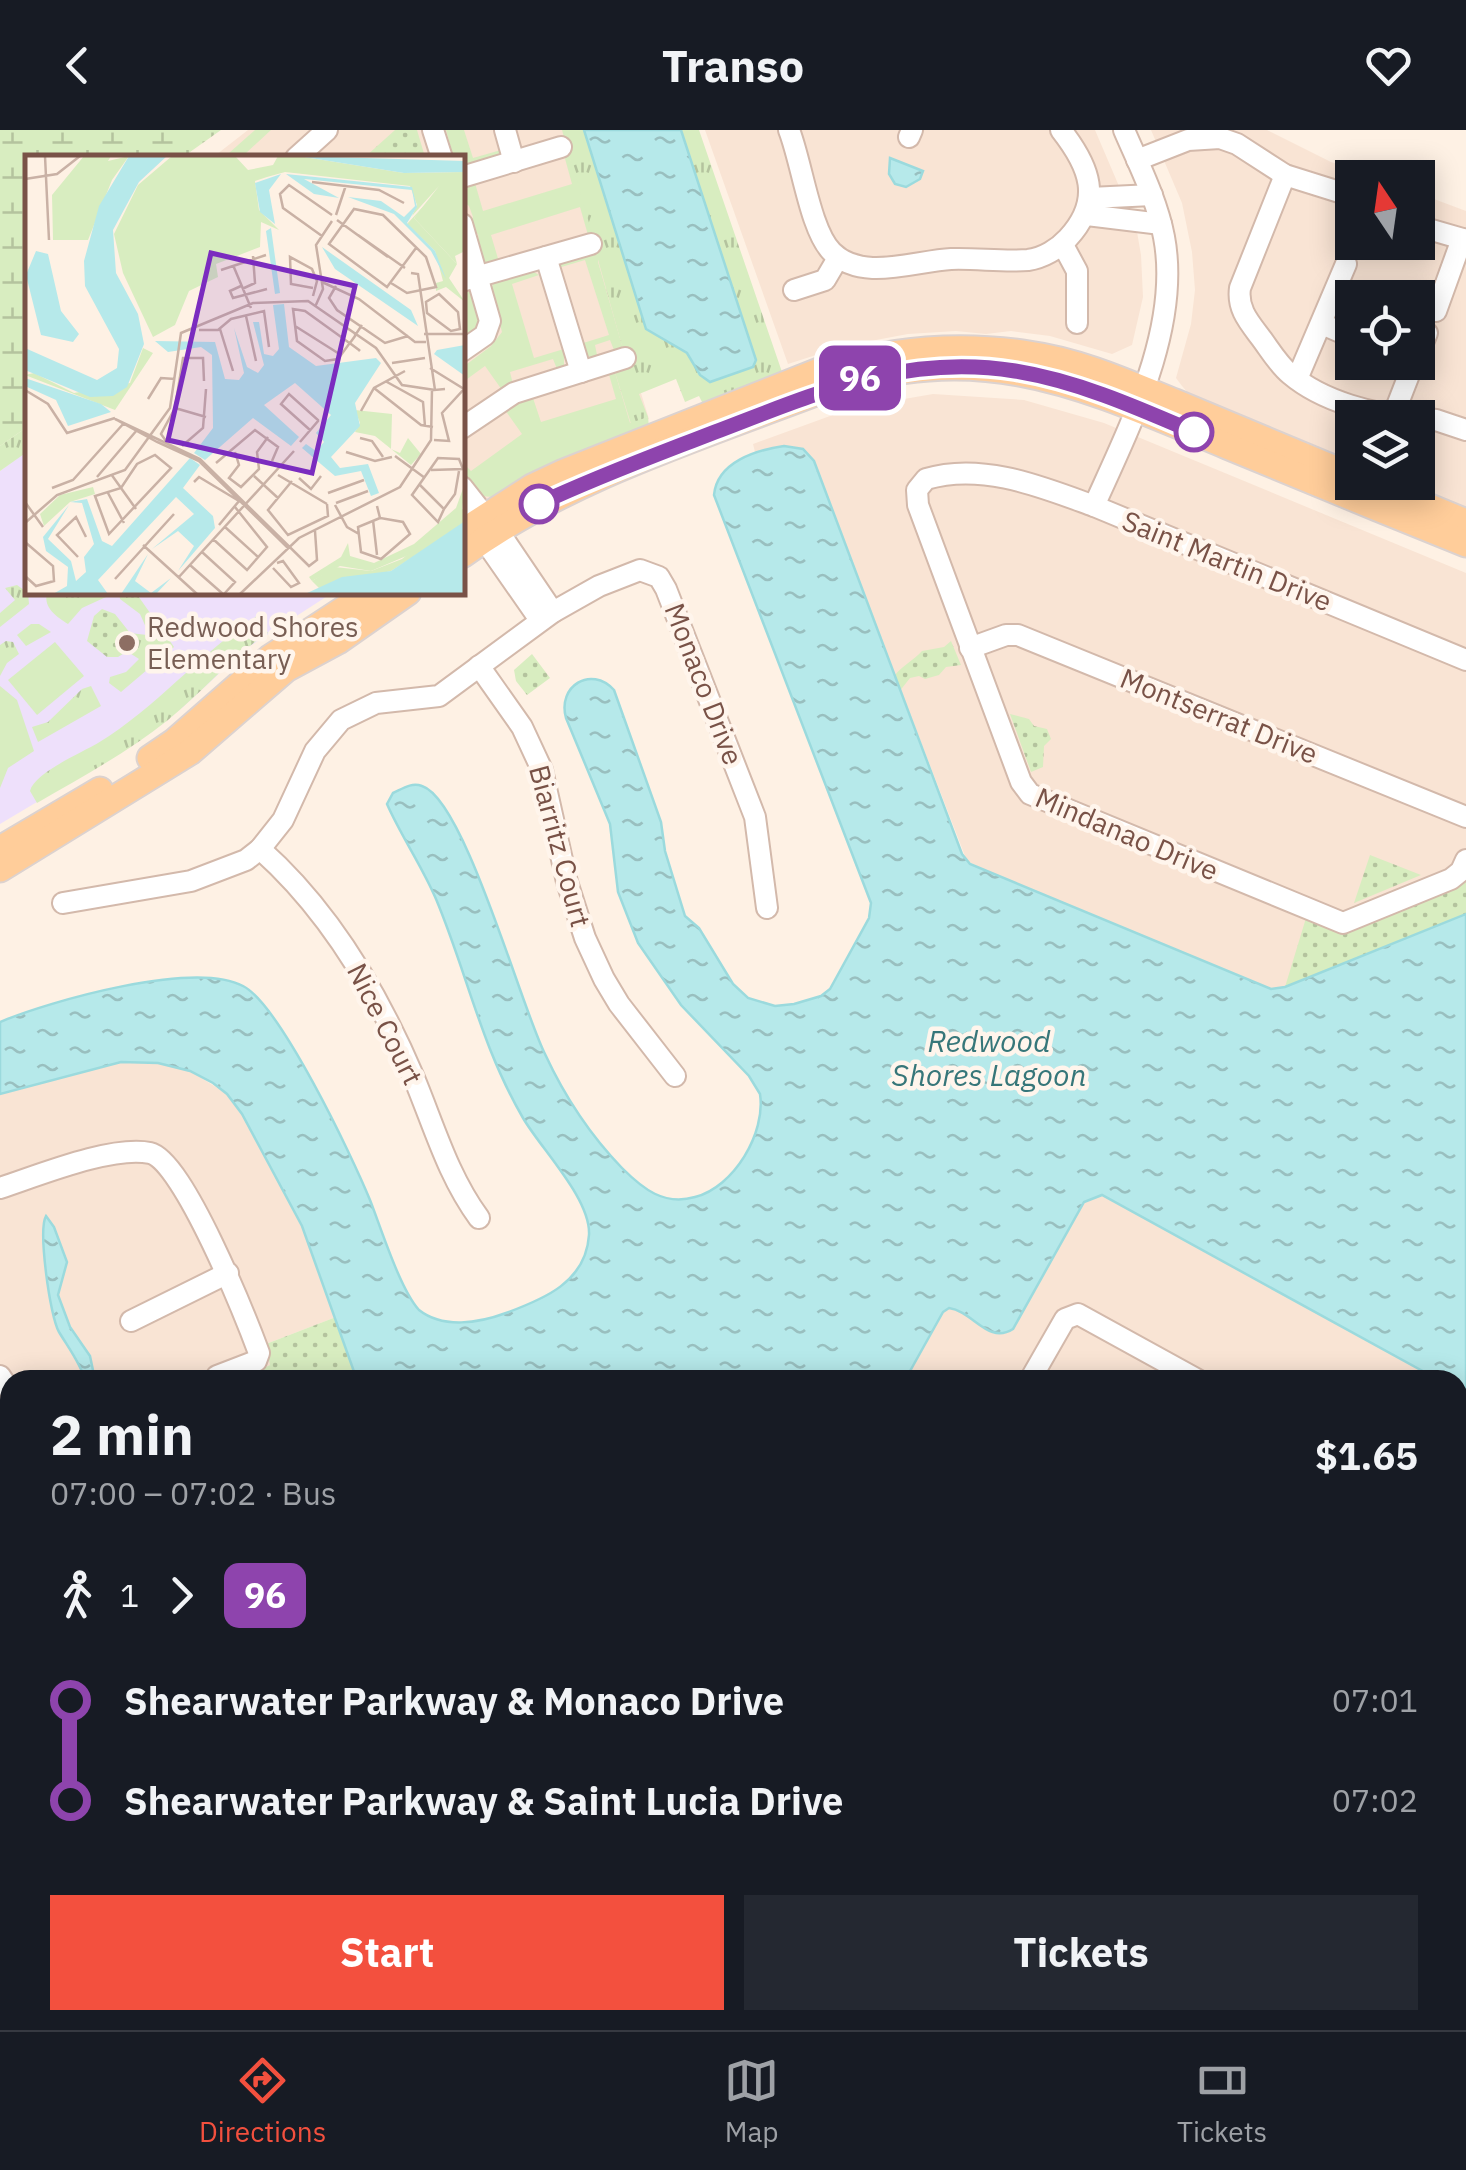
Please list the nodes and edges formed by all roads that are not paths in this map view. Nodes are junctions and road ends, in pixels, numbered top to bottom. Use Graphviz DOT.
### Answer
graph roads {
  1 [pos="327,130"];
  2 [pos="434,130"];
  3 [pos="505,130"];
  4 [pos="789,130"];
  5 [pos="1060,130"];
  6 [pos="1124,130"];
  7 [pos="561,147"];
  8 [pos="299,155"];
  9 [pos="441,155"];
  10 [pos="1137,160"];
  11 [pos="514,162"];
  12 [pos="1285,175"];
  13 [pos="465,176"];
  14 [pos="1335,191"];
  15 [pos="1152,195"];
  16 [pos="1088,207"];
  17 [pos="1161,224"];
  18 [pos="1435,231"];
  19 [pos="1464,240"];
  20 [pos="465,242"];
  21 [pos="590,244"];
  22 [pos="1062,244"];
  23 [pos="546,257"];
  24 [pos="838,258"];
  25 [pos="1346,264"];
  26 [pos="471,279"];
  27 [pos="794,290"];
  28 [pos="1436,311"];
  29 [pos="1077,324"];
  30 [pos="1322,324"];
  31 [pos="1335,330"];
  32 [pos="465,350"];
  33 [pos="625,358"];
  34 [pos="581,372"];
  35 [pos="1297,379"];
  36 [pos="1138,398"];
  37 [pos="1345,400"];
  38 [pos="1435,420"];
  39 [pos="465,426"];
  40 [pos="1466,430"];
  41 [pos="1335,470"];
  42 [pos="918,486"];
  43 [pos="465,494"];
  44 [pos="1413,500"];
  45 [pos="1094,506"];
  46 [pos="1466,522"];
  47 [pos="478,525"];
  48 [pos="1466,544"];
  49 [pos="465,549"];
  50 [pos="365,595"];
  51 [pos="404,595"];
  52 [pos="546,616"];
  53 [pos="970,648"];
  54 [pos="1466,660"];
  55 [pos="479,666"];
  56 [pos="86,818"];
  57 [pos="1466,818"];
  58 [pos="32,824"];
  59 [pos="260,848"];
  60 [pos="0,849"];
  61 [pos="1466,860"];
  62 [pos="0,869"];
  63 [pos="63,903"];
  64 [pos="767,908"];
  65 [pos="675,1076"];
  66 [pos="0,1188"];
  67 [pos="479,1218"];
  68 [pos="228,1273"];
  69 [pos="132,1322"];
  70 [pos="233,1370"];
  71 [pos="1036,1370"];
  72 [pos="1180,1370"];
  1 -- 8 [label="street"];
  2 -- 9 [label="street"];
  3 -- 11 [label="street"];
  4 -- 24 [label="street"];
  5 -- 16 [label="street"];
  6 -- 10 [label="street"];
  7 -- 11 [label="street"];
  10 -- 12 [label="street"];
  10 -- 15 [label="street"];
  11 -- 13 [label="street"];
  12 -- 14 [label="street"];
  12 -- 35 [label="street"];
  15 -- 16 [label="street"];
  15 -- 17 [label="street"];
  16 -- 17 [label="street"];
  16 -- 22 [label="street"];
  17 -- 36 [label="street"];
  18 -- 19 [label="street"];
  19 -- 28 [label="street"];
  20 -- 26 [label="street"];
  21 -- 23 [label="street"];
  22 -- 24 [label="street"];
  22 -- 29 [label="street"];
  23 -- 26 [label="street"];
  23 -- 34 [label="street"];
  24 -- 27 [label="street"];
  25 -- 30 [label="street"];
  26 -- 32 [label="street"];
  30 -- 31 [label="street"];
  30 -- 35 [label="street"];
  33 -- 34 [label="street"];
  34 -- 39 [label="street"];
  35 -- 37 [label="street"];
  36 -- 41 [label="main road"];
  36 -- 45 [label="street"];
  36 -- 47 [label="main road"];
  36 -- 48 [label="main road"];
  38 -- 40 [label="street"];
  42 -- 45 [label="street, Saint Martin Drive"];
  42 -- 53 [label="street, Mindanao Drive"];
  43 -- 47 [label="street"];
  44 -- 46 [label="main road"];
  45 -- 54 [label="street, Saint Martin Drive"];
  47 -- 49 [label="main road"];
  47 -- 52 [label="street"];
  50 -- 58 [label="main road"];
  51 -- 56 [label="main road"];
  52 -- 55 [label="street, Monaco Drive"];
  52 -- 64 [label="street, Monaco Drive"];
  53 -- 57 [label="street, Montserrat Drive"];
  53 -- 61 [label="street, Mindanao Drive"];
  55 -- 59 [label="street, Monaco Drive"];
  55 -- 65 [label="street, Biarritz Court"];
  56 -- 58 [label="main road"];
  56 -- 62 [label="main road"];
  58 -- 60 [label="main road"];
  59 -- 63 [label="street, Monaco Drive"];
  59 -- 67 [label="street, Nice Court"];
  66 -- 68 [label="street"];
  68 -- 69 [label="street"];
  68 -- 70 [label="street"];
  71 -- 72 [label="street"];
}
